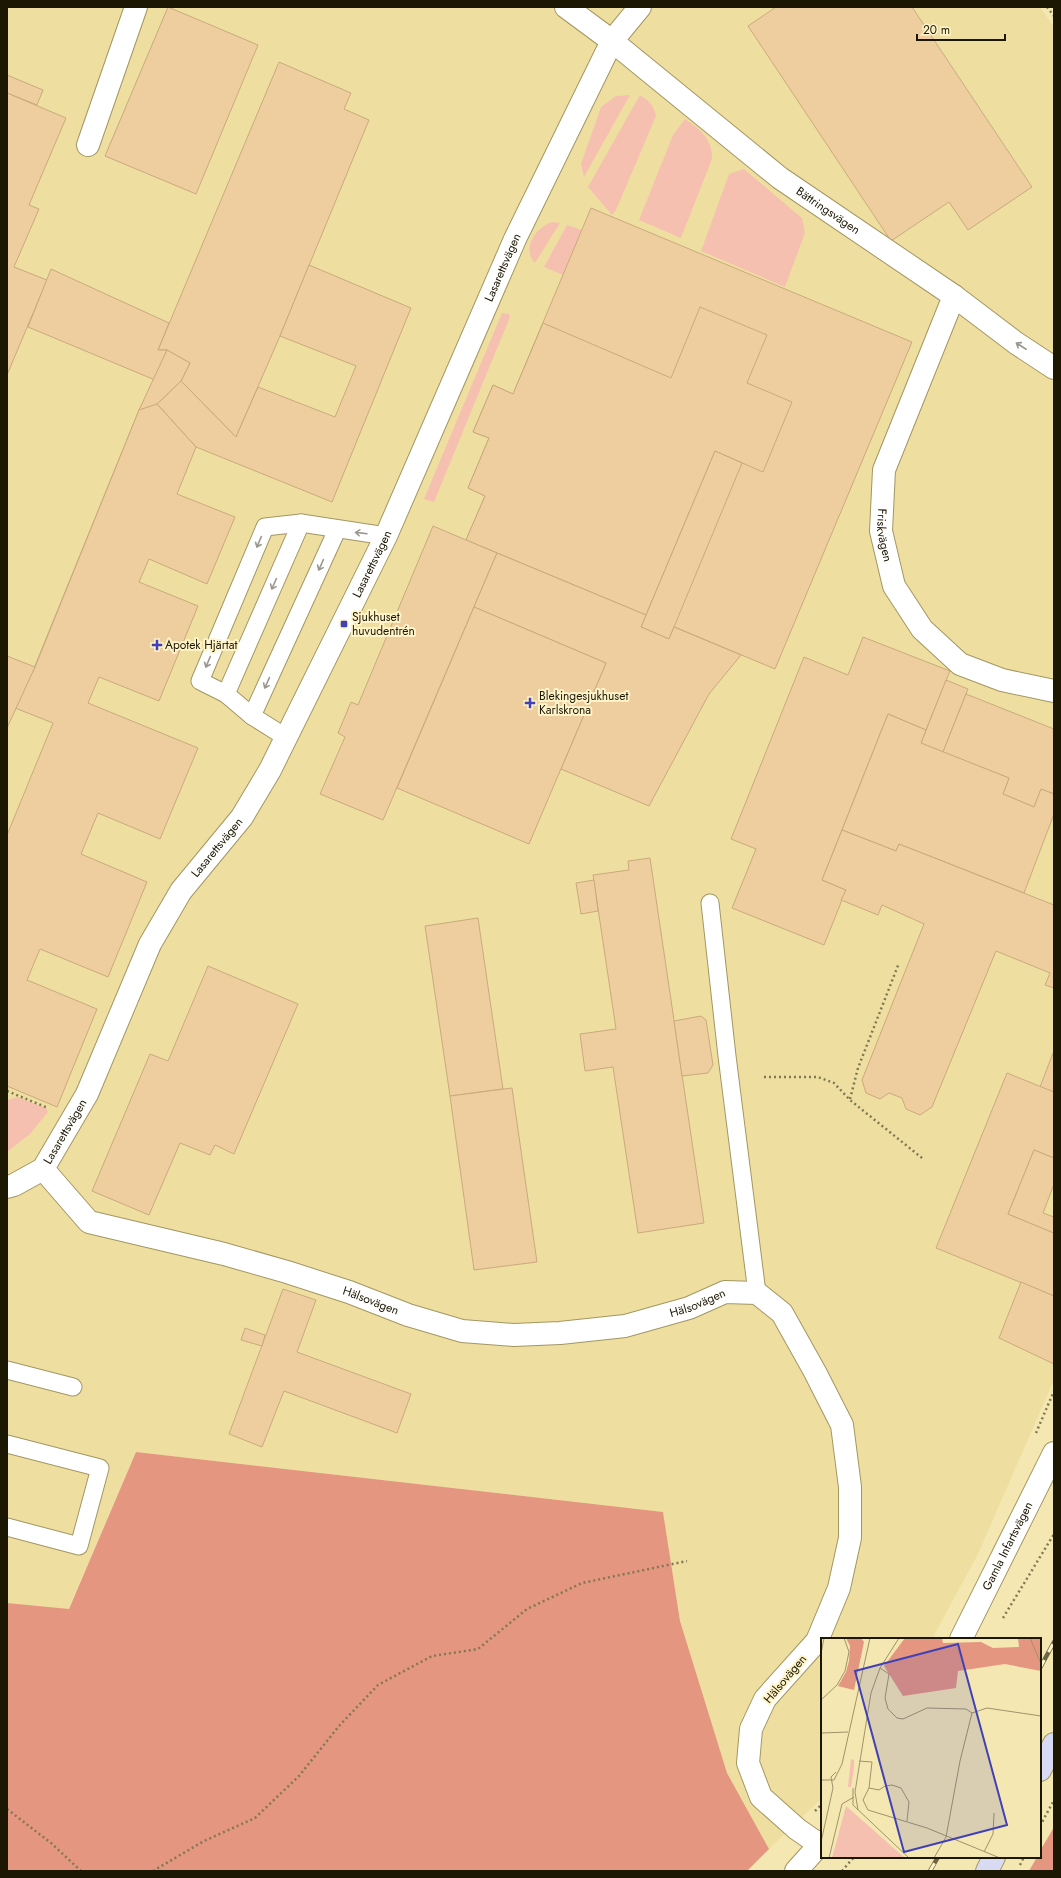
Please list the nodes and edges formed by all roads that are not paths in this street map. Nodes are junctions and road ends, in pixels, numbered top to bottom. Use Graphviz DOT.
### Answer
graph roads {
  1 [pos="136,7"];
  2 [pos="566,7"];
  3 [pos="640,7"];
  4 [pos="612,40"];
  5 [pos="88,145"];
  6 [pos="954,296"];
  7 [pos="1054,368"];
  8 [pos="301,523"];
  9 [pos="337,530"];
  10 [pos="386,536"];
  11 [pos="1054,691"];
  12 [pos="226,694"];
  13 [pos="252,716"];
  14 [pos="287,738"];
  15 [pos="710,903"];
  16 [pos="43,1169"];
  17 [pos="7,1187"];
  18 [pos="757,1293"];
  19 [pos="7,1370"];
  20 [pos="72,1387"];
  21 [pos="7,1444"];
  22 [pos="1054,1452"];
  23 [pos="7,1527"];
  24 [pos="961,1638"];
  25 [pos="1054,1744"];
  26 [pos="1041,1768"];
  27 [pos="821,1843"];
  28 [pos="993,1858"];
  29 [pos="796,1871"];
  30 [pos="986,1871"];
  1 -- 5 [label="street"];
  2 -- 4 [label="street, Bättringsvägen"];
  3 -- 4 [label="street, Lasarettsvägen"];
  4 -- 6 [label="street, Bättringsvägen"];
  4 -- 10 [label="street, Lasarettsvägen"];
  7 -- 6 [label="street, Bättringsvägen, one-way"];
  6 -- 11 [label="street, Friskvägen"];
  8 -- 9 [label="lane"];
  8 -- 12 [label="lane, one-way"];
  8 -- 12 [label="lane, one-way"];
  10 -- 9 [label="lane, one-way"];
  9 -- 13 [label="lane, one-way"];
  10 -- 14 [label="street, Lasarettsvägen"];
  12 -- 13 [label="lane"];
  13 -- 14 [label="lane"];
  14 -- 16 [label="street, Lasarettsvägen"];
  15 -- 18 [label="lane"];
  16 -- 17 [label="street"];
  16 -- 18 [label="street, Hälsovägen"];
  18 -- 27 [label="street, Hälsovägen"];
  19 -- 20 [label="lane"];
  21 -- 23 [label="lane"];
  22 -- 24 [label="street, Gamla Infartsvägen"];
  25 -- 26 [label="main road"];
  27 -- 29 [label="street"];
  28 -- 30 [label="main road"];
}
